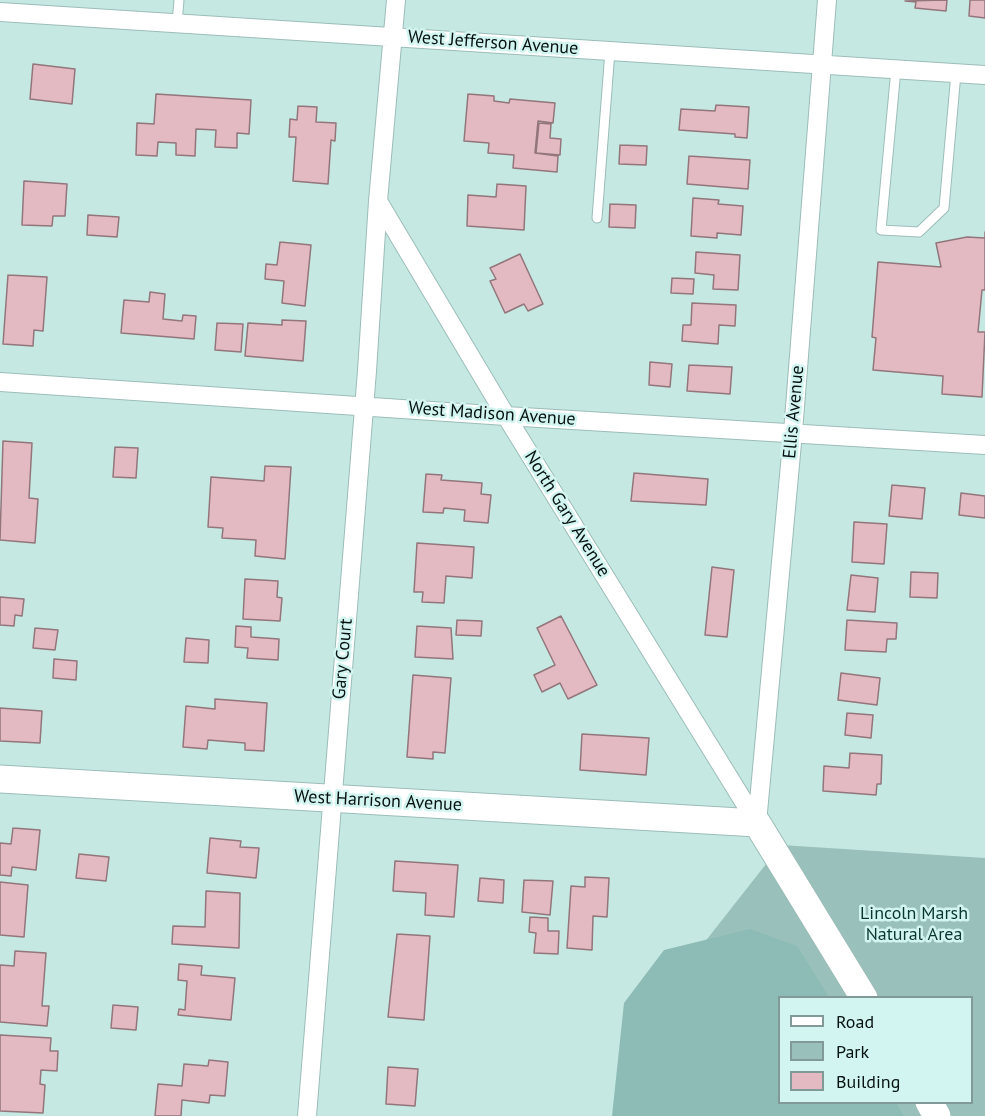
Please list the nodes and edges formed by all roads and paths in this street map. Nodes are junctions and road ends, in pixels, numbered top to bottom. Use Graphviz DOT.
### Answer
graph roads {
  1 [pos="179,0"];
  2 [pos="396,0"];
  3 [pos="827,0"];
  4 [pos="0,12"];
  5 [pos="177,23"];
  6 [pos="393,37"];
  7 [pos="610,51"];
  8 [pos="822,64"];
  9 [pos="896,69"];
  10 [pos="956,73"];
  11 [pos="985,75"];
  12 [pos="378,201"];
  13 [pos="597,218"];
  14 [pos="0,382"];
  15 [pos="364,405"];
  16 [pos="506,416"];
  17 [pos="793,432"];
  18 [pos="985,445"];
  19 [pos="0,779"];
  20 [pos="332,798"];
  21 [pos="756,823"];
  22 [pos="863,996"];
  23 [pos="307,1116"];
  1 -- 5 [label="lane"];
  2 -- 6 [label="street"];
  3 -- 8 [label="street, Ellis Avenue"];
  4 -- 5 [label="street, West Jefferson Avenue"];
  5 -- 6 [label="street, West Jefferson Avenue"];
  6 -- 7 [label="street, West Jefferson Avenue"];
  6 -- 12 [label="street"];
  7 -- 8 [label="street, West Jefferson Avenue"];
  7 -- 13 [label="lane"];
  8 -- 9 [label="street, West Jefferson Avenue"];
  8 -- 17 [label="street, Ellis Avenue"];
  9 -- 10 [label="street, West Jefferson Avenue"];
  9 -- 10 [label="lane"];
  10 -- 11 [label="street, West Jefferson Avenue"];
  12 -- 15 [label="street, Gary Court"];
  12 -- 16 [label="street, North Gary Avenue"];
  14 -- 15 [label="street, West Madison Avenue"];
  15 -- 16 [label="street, West Madison Avenue"];
  15 -- 20 [label="street, Gary Court"];
  16 -- 17 [label="street, West Madison Avenue"];
  16 -- 21 [label="street, North Gary Avenue"];
  17 -- 18 [label="street, West Madison Avenue"];
  17 -- 21 [label="street, Ellis Avenue"];
  19 -- 20 [label="street, West Harrison Avenue"];
  20 -- 21 [label="street, West Harrison Avenue"];
  20 -- 23 [label="street, Gary Court"];
  21 -- 22 [label="street, North Gary Avenue"];
}
